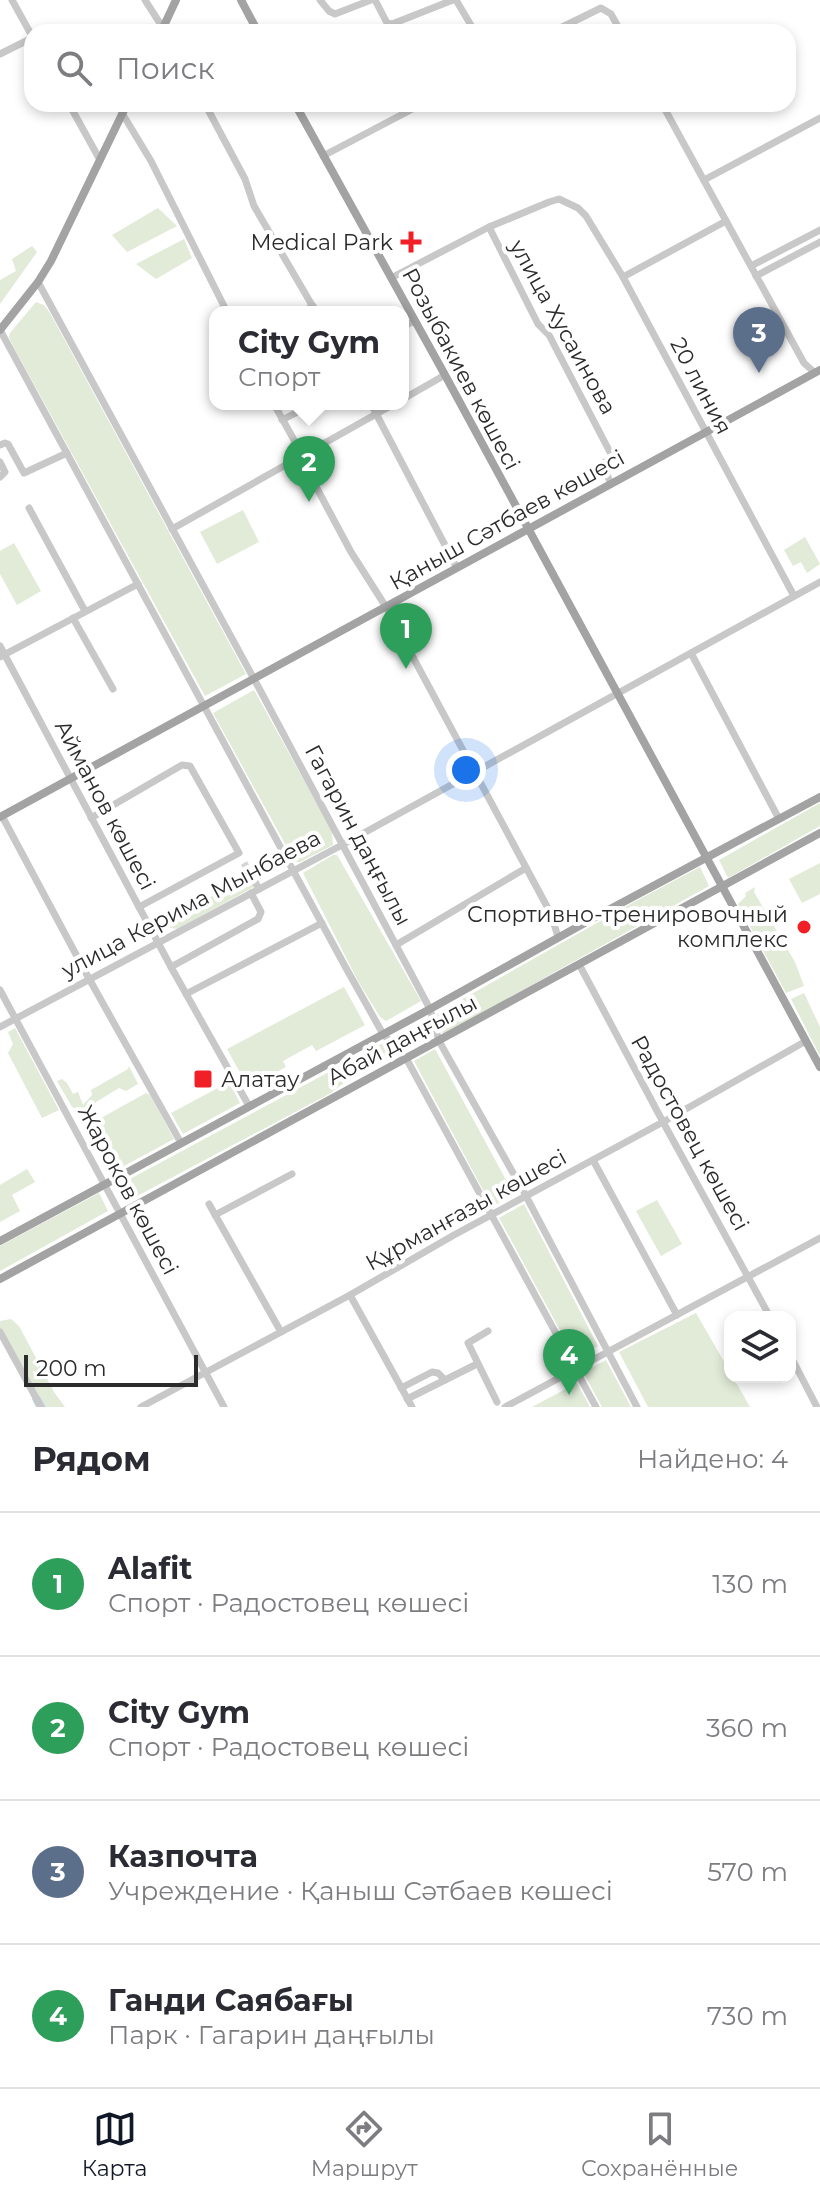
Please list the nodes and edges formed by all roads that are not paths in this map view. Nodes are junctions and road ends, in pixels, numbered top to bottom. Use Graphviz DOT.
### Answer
graph roads {
  1 [pos="12,0"];
  2 [pos="145,0"];
  3 [pos="176,0"];
  4 [pos="241,0"];
  5 [pos="320,0"];
  6 [pos="373,0"];
  7 [pos="454,0"];
  8 [pos="25,24"];
  9 [pos="159,24"];
  10 [pos="165,24"];
  11 [pos="254,24"];
  12 [pos="392,24"];
  13 [pos="470,24"];
  14 [pos="568,24"];
  15 [pos="617,24"];
  16 [pos="24,41"];
  17 [pos="0,54"];
  18 [pos="73,112"];
  19 [pos="122,112"];
  20 [pos="126,112"];
  21 [pos="209,112"];
  22 [pos="299,112"];
  23 [pos="407,112"];
  24 [pos="666,112"];
  25 [pos="820,118"];
  26 [pos="323,156"];
  27 [pos="100,160"];
  28 [pos="704,180"];
  29 [pos="726,221"];
  30 [pos="489,227"];
  31 [pos="820,230"];
  32 [pos="820,242"];
  33 [pos="751,266"];
  34 [pos="756,276"];
  35 [pos="623,277"];
  36 [pos="391,278"];
  37 [pos="38,282"];
  38 [pos="224,306"];
  39 [pos="312,306"];
  40 [pos="406,306"];
  41 [pos="409,312"];
  42 [pos="414,321"];
  43 [pos="409,324"];
  44 [pos="0,330"];
  45 [pos="818,372"];
  46 [pos="445,375"];
  47 [pos="409,396"];
  48 [pos="277,410"];
  49 [pos="301,410"];
  50 [pos="375,410"];
  51 [pos="384,410"];
  52 [pos="377,414"];
  53 [pos="282,420"];
  54 [pos="705,433"];
  55 [pos="0,445"];
  56 [pos="67,453"];
  57 [pos="301,456"];
  58 [pos="0,462"];
  59 [pos="0,477"];
  60 [pos="611,484"];
  61 [pos="29,508"];
  62 [pos="172,529"];
  63 [pos="527,529"];
  64 [pos="457,568"];
  65 [pos="820,582"];
  66 [pos="138,584"];
  67 [pos="794,596"];
  68 [pos="386,607"];
  69 [pos="85,611"];
  70 [pos="73,618"];
  71 [pos="1,652"];
  72 [pos="691,653"];
  73 [pos="254,679"];
  74 [pos="113,689"];
  75 [pos="617,693"];
  76 [pos="205,706"];
  77 [pos="473,772"];
  78 [pos="70,779"];
  79 [pos="820,797"];
  80 [pos="1,816"];
  81 [pos="91,818"];
  82 [pos="779,819"];
  83 [pos="820,833"];
  84 [pos="342,845"];
  85 [pos="239,853"];
  86 [pos="706,857"];
  87 [pos="244,863"];
  88 [pos="526,868"];
  89 [pos="295,870"];
  90 [pos="251,875"];
  91 [pos="723,887"];
  92 [pos="255,891"];
  93 [pos="139,907"];
  94 [pos="322,923"];
  95 [pos="558,937"];
  96 [pos="158,942"];
  97 [pos="396,945"];
  98 [pos="580,966"];
  99 [pos="171,967"];
  100 [pos="89,979"];
  101 [pos="0,990"];
  102 [pos="186,994"];
  103 [pos="430,1009"];
  104 [pos="15,1018"];
  105 [pos="0,1027"];
  106 [pos="383,1034"];
  107 [pos="439,1041"];
  108 [pos="806,1041"];
  109 [pos="406,1058"];
  110 [pos="820,1067"];
  111 [pos="249,1106"];
  112 [pos="663,1122"];
  113 [pos="181,1143"];
  114 [pos="593,1160"];
  115 [pos="292,1174"];
  116 [pos="105,1184"];
  117 [pos="526,1196"];
  118 [pos="209,1204"];
  119 [pos="121,1213"];
  120 [pos="215,1215"];
  121 [pos="491,1215"];
  122 [pos="820,1238"];
  123 [pos="0,1241"];
  124 [pos="749,1276"];
  125 [pos="0,1279"];
  126 [pos="350,1295"];
  127 [pos="767,1311"];
  128 [pos="677,1315"];
  129 [pos="488,1331"];
  130 [pos="0,1332"];
  131 [pos="281,1332"];
  132 [pos="609,1351"];
  133 [pos="477,1364"];
  134 [pos="796,1367"];
  135 [pos="575,1369"];
  136 [pos="205,1373"];
  137 [pos="445,1380"];
  138 [pos="401,1388"];
  139 [pos="407,1399"];
  140 [pos="497,1402"];
  141 [pos="41,1407"];
  142 [pos="141,1407"];
  143 [pos="224,1407"];
  144 [pos="412,1407"];
  145 [pos="505,1407"];
  146 [pos="596,1407"];
  147 [pos="637,1407"];
  148 [pos="817,1407"];
  1 -- 8 [label="street"];
  2 -- 9 [label="street"];
  3 -- 10 [label="main road"];
  4 -- 11 [label="main road"];
  5 -- 6 [label="street"];
  6 -- 12 [label="street"];
  7 -- 12 [label="street"];
  7 -- 13 [label="street"];
  14 -- 15 [label="street"];
  16 -- 17 [label="street"];
  18 -- 27 [label="street"];
  19 -- 27 [label="main road"];
  20 -- 38 [label="street"];
  21 -- 39 [label="street"];
  22 -- 26 [label="main road, Розыбакиев көшесі"];
  23 -- 26 [label="street"];
  24 -- 28 [label="street"];
  25 -- 28 [label="street"];
  26 -- 36 [label="main road, Розыбакиев көшесі"];
  27 -- 37 [label="main road"];
  28 -- 29 [label="street"];
  29 -- 33 [label="street"];
  29 -- 35 [label="street"];
  30 -- 35 [label="street, 20 линия"];
  30 -- 36 [label="street"];
  30 -- 60 [label="street, улица Хусаинова"];
  31 -- 33 [label="street"];
  32 -- 34 [label="street"];
  33 -- 34 [label="street"];
  34 -- 45 [label="street"];
  35 -- 54 [label="street, 20 линия"];
  36 -- 40 [label="main road, Розыбакиев көшесі"];
  37 -- 44 [label="main road"];
  37 -- 62 [label="street, Гагарин даңғылы"];
  41 -- 42 [label="main road, Розыбакиев көшесі"];
  42 -- 43 [label="street"];
  42 -- 46 [label="main road, Розыбакиев көшесі"];
  44 -- 56 [label="street"];
  45 -- 54 [label="main road, Қаныш Сәтбаев көшесі"];
  46 -- 47 [label="street"];
  46 -- 63 [label="main road, Розыбакиев көшесі"];
  48 -- 53 [label="street"];
  49 -- 53 [label="street"];
  50 -- 52 [label="street"];
  51 -- 52 [label="street"];
  52 -- 57 [label="street"];
  52 -- 64 [label="street"];
  53 -- 57 [label="street"];
  54 -- 60 [label="main road, Қаныш Сәтбаев көшесі"];
  54 -- 67 [label="street, 20 линия"];
  55 -- 56 [label="street"];
  56 -- 66 [label="street"];
  57 -- 62 [label="street"];
  57 -- 68 [label="street"];
  58 -- 59 [label="street"];
  60 -- 63 [label="main road, Қаныш Сәтбаев көшесі"];
  61 -- 69 [label="street"];
  62 -- 73 [label="street, Гагарин даңғылы"];
  63 -- 64 [label="main road, Қаныш Сәтбаев көшесі"];
  63 -- 75 [label="main road, Розыбакиев көшесі"];
  64 -- 68 [label="main road, Қаныш Сәтбаев көшесі"];
  65 -- 67 [label="street, улица Керима Мынбаева"];
  66 -- 69 [label="street"];
  66 -- 76 [label="street"];
  67 -- 72 [label="street, улица Керима Мынбаева"];
  68 -- 73 [label="main road, Қаныш Сәтбаев көшесі"];
  68 -- 77 [label="street"];
  69 -- 70 [label="street"];
  70 -- 71 [label="street"];
  70 -- 74 [label="street"];
  71 -- 78 [label="street, Айманов көшесі"];
  72 -- 75 [label="street, улица Керима Мынбаева"];
  72 -- 82 [label="street"];
  73 -- 76 [label="main road, Қаныш Сәтбаев көшесі"];
  73 -- 84 [label="street, Гагарин даңғылы"];
  75 -- 77 [label="street, улица Керима Мынбаева"];
  75 -- 86 [label="main road, Розыбакиев көшесі"];
  76 -- 78 [label="main road, Қаныш Сәтбаев көшесі"];
  76 -- 89 [label="street"];
  77 -- 84 [label="street, улица Керима Мынбаева"];
  77 -- 88 [label="street"];
  78 -- 80 [label="main road, Қаныш Сәтбаев көшесі"];
  78 -- 81 [label="street, Айманов көшесі"];
  79 -- 82 [label="main road, Абай даңғылы"];
  80 -- 100 [label="street"];
  81 -- 85 [label="street"];
  81 -- 93 [label="street, Айманов көшесі"];
  82 -- 86 [label="main road, Абай даңғылы"];
  83 -- 91 [label="main road, Абай даңғылы"];
  84 -- 89 [label="street, улица Керима Мынбаева"];
  84 -- 97 [label="street, Гагарин даңғылы"];
  85 -- 87 [label="street"];
  85 -- 93 [label="street"];
  86 -- 91 [label="main road"];
  86 -- 95 [label="main road, Абай даңғылы"];
  88 -- 95 [label="street"];
  88 -- 97 [label="street"];
  89 -- 92 [label="street, улица Керима Мынбаева"];
  89 -- 94 [label="street"];
  90 -- 92 [label="street"];
  91 -- 98 [label="main road, Абай даңғылы"];
  91 -- 108 [label="main road"];
  92 -- 96 [label="street, улица Керима Мынбаева"];
  92 -- 99 [label="street"];
  93 -- 96 [label="street, Айманов көшесі"];
  94 -- 102 [label="street"];
  94 -- 106 [label="street"];
  95 -- 103 [label="main road, Абай даңғылы"];
  96 -- 99 [label="street, Айманов көшесі"];
  96 -- 100 [label="street, улица Керима Мынбаева"];
  97 -- 103 [label="street, Гагарин даңғылы"];
  98 -- 107 [label="main road, Абай даңғылы"];
  98 -- 112 [label="street, Радостовец көшесі"];
  99 -- 102 [label="street, Айманов көшесі"];
  100 -- 104 [label="street, улица Керима Мынбаева"];
  100 -- 113 [label="street"];
  101 -- 104 [label="street, Жароков көшесі"];
  102 -- 111 [label="street, Айманов көшесі"];
  103 -- 106 [label="main road, Абай даңғылы"];
  103 -- 107 [label="street, Гагарин даңғылы"];
  104 -- 105 [label="street, улица Керима Мынбаева"];
  104 -- 116 [label="street, Жароков көшесі"];
  106 -- 109 [label="street"];
  106 -- 111 [label="main road, Абай даңғылы"];
  107 -- 109 [label="main road, Абай даңғылы"];
  107 -- 117 [label="street, Гагарин даңғылы"];
  108 -- 110 [label="main road"];
  108 -- 112 [label="street, Құрманғазы көшесі"];
  109 -- 119 [label="main road, Абай даңғылы"];
  109 -- 121 [label="street"];
  111 -- 113 [label="main road, Абай даңғылы"];
  112 -- 114 [label="street, Құрманғазы көшесі"];
  112 -- 124 [label="street, Радостовец көшесі"];
  113 -- 116 [label="main road, Абай даңғылы"];
  114 -- 117 [label="street, Құрманғазы көшесі"];
  114 -- 128 [label="street"];
  115 -- 120 [label="street"];
  116 -- 119 [label="street, Жароков көшесі"];
  116 -- 123 [label="main road, Абай даңғылы"];
  117 -- 121 [label="street, Құрманғазы көшесі"];
  117 -- 132 [label="street, Гагарин даңғылы"];
  118 -- 120 [label="street"];
  119 -- 125 [label="main road, Абай даңғылы"];
  119 -- 136 [label="street, Жароков көшесі"];
  120 -- 131 [label="street"];
  121 -- 126 [label="street, Құрманғазы көшесі"];
  121 -- 135 [label="street"];
  122 -- 124 [label="street"];
  124 -- 127 [label="street, Радостовец көшесі"];
  124 -- 128 [label="street"];
  126 -- 131 [label="street, Құрманғазы көшесі"];
  126 -- 138 [label="street"];
  128 -- 132 [label="street"];
  129 -- 133 [label="street"];
  130 -- 141 [label="street"];
  131 -- 136 [label="street, Құрманғазы көшесі"];
  132 -- 135 [label="street"];
  132 -- 147 [label="street, Гагарин даңғылы"];
  133 -- 137 [label="street"];
  133 -- 140 [label="street"];
  134 -- 148 [label="street"];
  135 -- 145 [label="street"];
  135 -- 146 [label="street"];
  136 -- 142 [label="street, Құрманғазы көшесі"];
  136 -- 143 [label="street, Жароков көшесі"];
  137 -- 138 [label="street"];
  137 -- 139 [label="street"];
  138 -- 139 [label="street"];
  139 -- 144 [label="street"];
}
